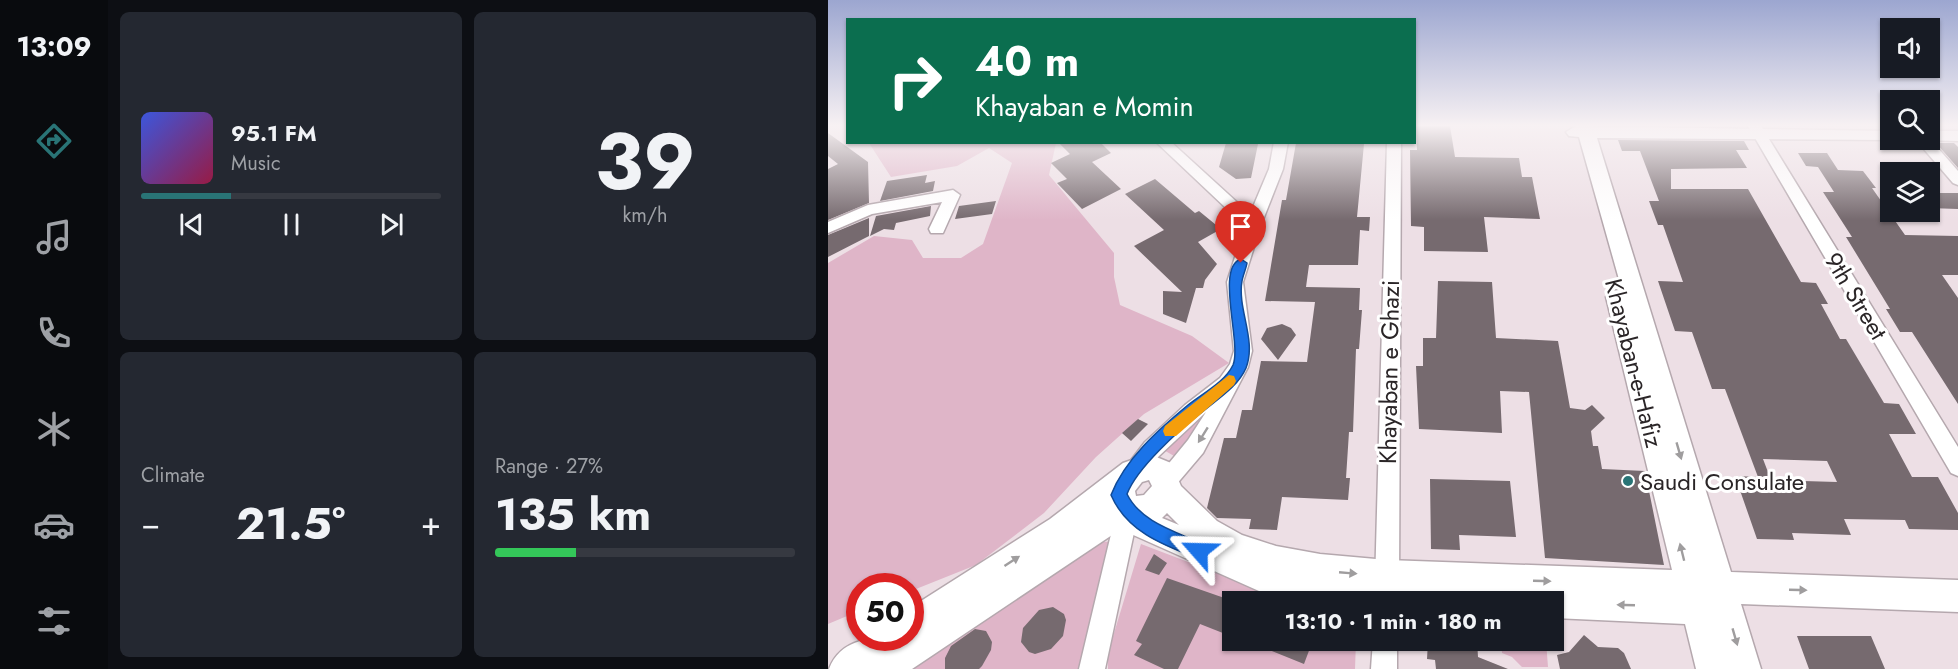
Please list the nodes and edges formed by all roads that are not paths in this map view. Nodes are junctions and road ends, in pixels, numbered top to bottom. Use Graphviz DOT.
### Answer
graph roads {
  1 [pos="1179,157"];
  2 [pos="1278,157"];
  3 [pos="1394,157"];
  4 [pos="1588,157"];
  5 [pos="1772,157"];
  6 [pos="1938,157"];
  7 [pos="1958,180"];
  8 [pos="1253,225"];
  9 [pos="828,228"];
  10 [pos="936,229"];
  11 [pos="1227,384"];
  12 [pos="1958,466"];
  13 [pos="1167,485"];
  14 [pos="1129,496"];
  15 [pos="1320,591"];
  16 [pos="1387,591"];
  17 [pos="1564,594"];
  18 [pos="1958,596"];
  19 [pos="1708,597"];
  20 [pos="1564,602"];
  21 [pos="924,618"];
  22 [pos="874,651"];
  23 [pos="1385,651"];
  24 [pos="846,669"];
  25 [pos="882,669"];
  26 [pos="1092,669"];
  27 [pos="1384,669"];
  28 [pos="1713,669"];
  29 [pos="1744,669"];
  1 -- 8 [label="street"];
  2 -- 8 [label="street"];
  3 -- 16 [label="street, Khayaban e Ghazi"];
  4 -- 19 [label="main road"];
  5 -- 12 [label="street, 9th Street"];
  6 -- 7 [label="street"];
  8 -- 11 [label="street"];
  9 -- 10 [label="street"];
  11 -- 13 [label="street, one-way"];
  11 -- 14 [label="street"];
  13 -- 14 [label="main road"];
  13 -- 14 [label="main road"];
  13 -- 16 [label="main road, one-way"];
  14 -- 15 [label="main road"];
  21 -- 14 [label="main road, one-way"];
  14 -- 25 [label="main road"];
  14 -- 26 [label="street"];
  17 -- 19 [label="main road, one-way"];
  19 -- 18 [label="main road, one-way"];
  19 -- 20 [label="main road, one-way"];
  19 -- 28 [label="main road"];
  19 -- 29 [label="main road, one-way"];
  22 -- 24 [label="main road"];
  23 -- 27 [label="street"];
}
